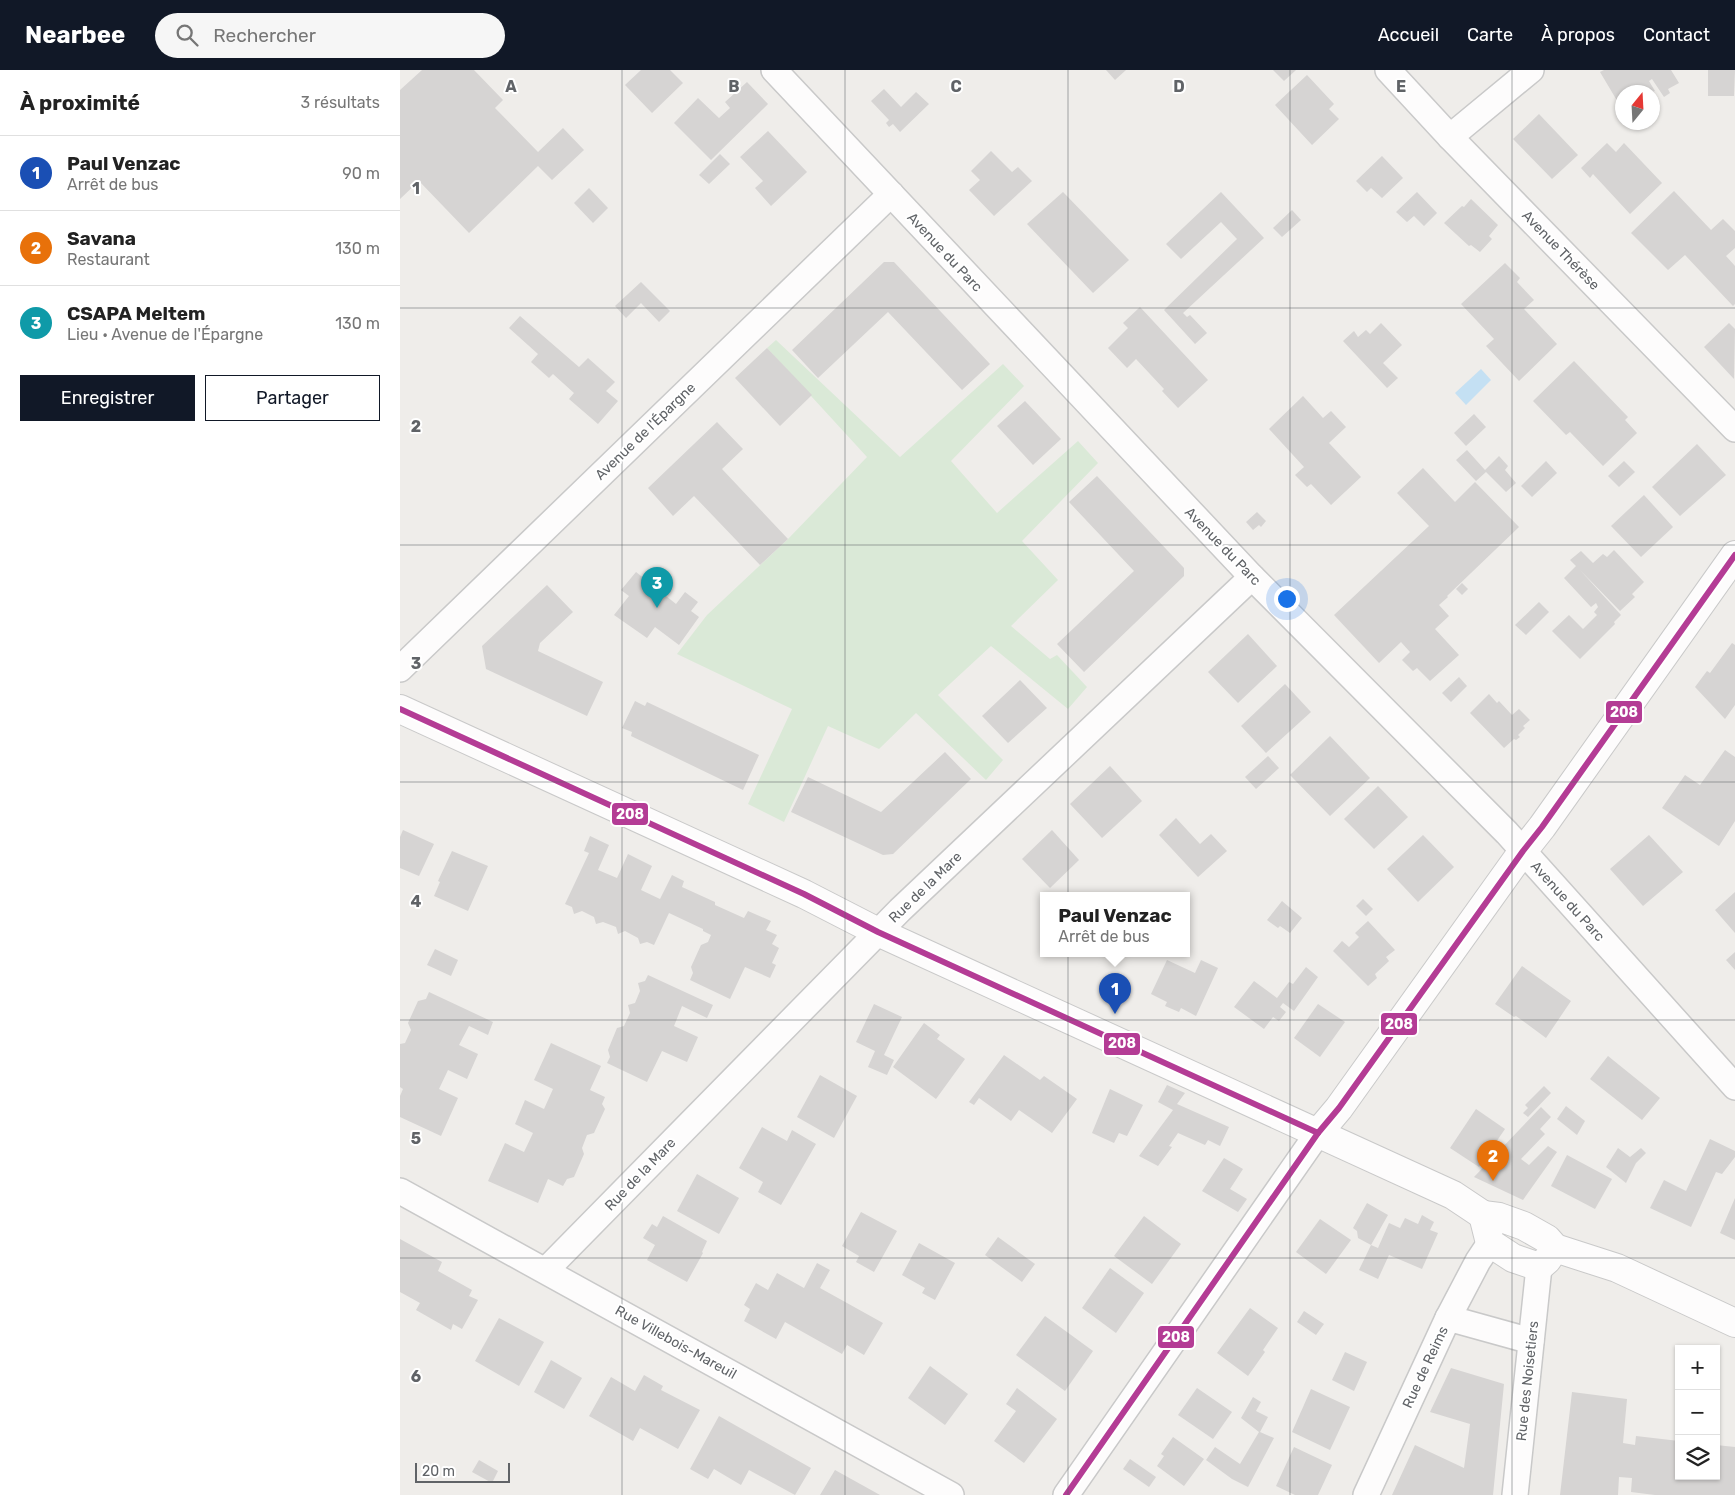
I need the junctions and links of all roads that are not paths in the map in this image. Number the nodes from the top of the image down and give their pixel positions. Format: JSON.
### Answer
{"nodes":[{"id":1,"x":774,"y":70,"type":"edge"},
{"id":2,"x":1388,"y":70,"type":"edge"},
{"id":3,"x":1531,"y":70,"type":"edge"},
{"id":4,"x":1450,"y":137,"type":"junction"},
{"id":5,"x":891,"y":194,"type":"junction"},
{"id":6,"x":1735,"y":429,"type":"edge"},
{"id":7,"x":1735,"y":555,"type":"edge"},
{"id":8,"x":1252,"y":577,"type":"junction"},
{"id":9,"x":400,"y":669,"type":"edge"},
{"id":10,"x":400,"y":709,"type":"edge"},
{"id":11,"x":1523,"y":851,"type":"junction"},
{"id":12,"x":878,"y":932,"type":"junction"},
{"id":13,"x":1735,"y":1087,"type":"edge"},
{"id":14,"x":1318,"y":1133,"type":"junction"},
{"id":15,"x":400,"y":1191,"type":"edge"},
{"id":16,"x":1482,"y":1215,"type":"junction"},
{"id":17,"x":1490,"y":1243,"type":"junction"},
{"id":18,"x":1547,"y":1257,"type":"junction"},
{"id":19,"x":546,"y":1270,"type":"junction"},
{"id":20,"x":1448,"y":1318,"type":"junction"},
{"id":21,"x":1735,"y":1323,"type":"edge"},
{"id":22,"x":1531,"y":1341,"type":"junction"},
{"id":23,"x":951,"y":1495,"type":"edge"},
{"id":24,"x":1066,"y":1495,"type":"edge"},
{"id":25,"x":1366,"y":1495,"type":"edge"},
{"id":26,"x":1515,"y":1495,"type":"edge"}],
"edges":[{"from":1,"to":5,"type":"street","name":"Avenue du Parc"},
{"from":2,"to":4,"type":"street","name":"Avenue Thérèse"},
{"from":3,"to":4,"type":"street"},
{"from":4,"to":6,"type":"street","name":"Avenue Thérèse"},
{"from":5,"to":8,"type":"street","name":"Avenue du Parc"},
{"from":5,"to":9,"type":"street","name":"Avenue de l'Épargne"},
{"from":7,"to":11,"type":"street"},
{"from":8,"to":11,"type":"street","name":"Avenue du Parc"},
{"from":8,"to":12,"type":"street","name":"Rue de la Mare"},
{"from":10,"to":12,"type":"street"},
{"from":11,"to":13,"type":"street","name":"Avenue du Parc"},
{"from":11,"to":14,"type":"street"},
{"from":12,"to":14,"type":"street"},
{"from":12,"to":19,"type":"street","name":"Rue de la Mare"},
{"from":14,"to":16,"type":"street"},
{"from":14,"to":24,"type":"street"},
{"from":15,"to":19,"type":"street","name":"Rue Villebois-Mareuil"},
{"from":16,"to":17,"type":"street"},
{"from":16,"to":18,"type":"street"},
{"from":17,"to":18,"type":"street"},
{"from":17,"to":20,"type":"street","name":"Rue de Reims"},
{"from":18,"to":21,"type":"street"},
{"from":18,"to":22,"type":"street","name":"Rue des Noisetiers"},
{"from":19,"to":23,"type":"street","name":"Rue Villebois-Mareuil"},
{"from":20,"to":22,"type":"street"},
{"from":20,"to":25,"type":"street","name":"Rue de Reims"},
{"from":22,"to":26,"type":"street","name":"Rue des Noisetiers"}]}
